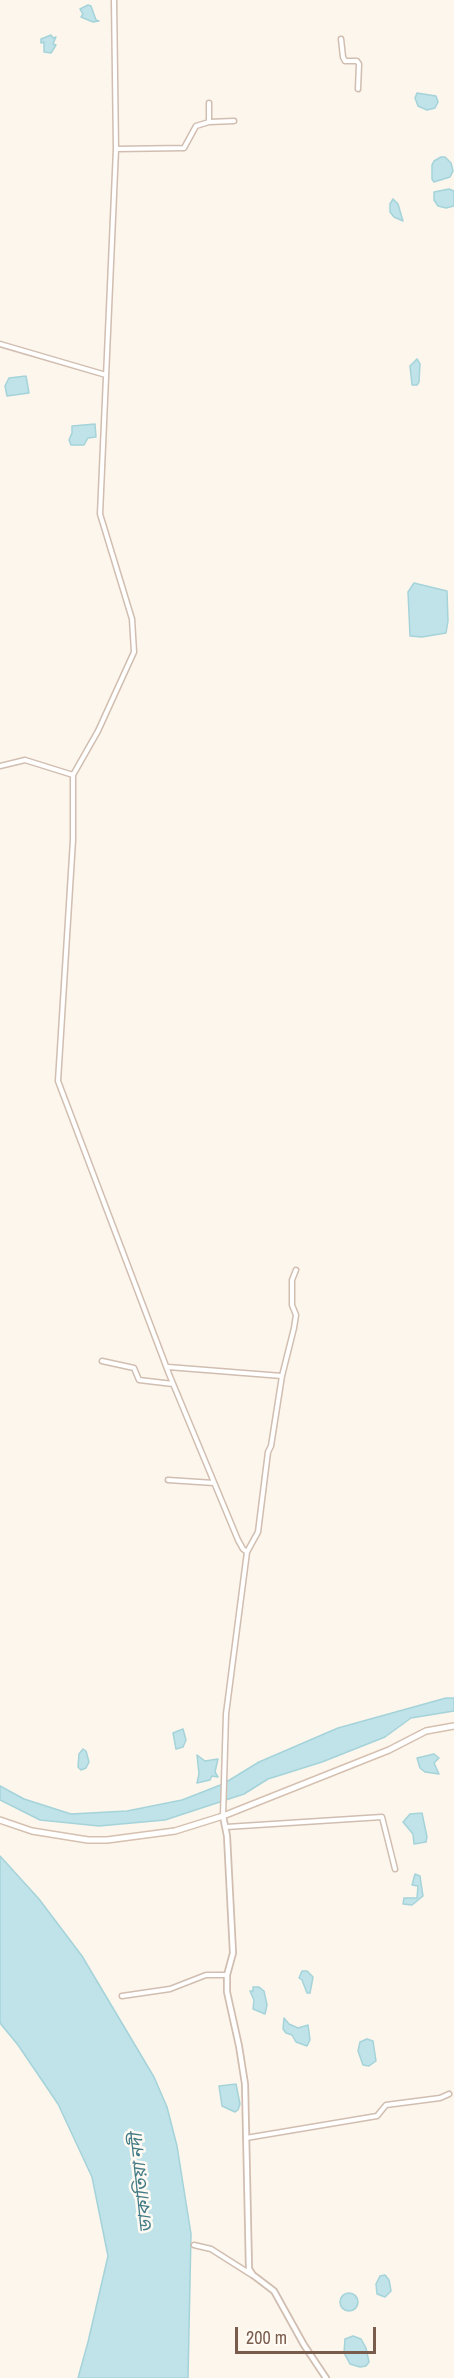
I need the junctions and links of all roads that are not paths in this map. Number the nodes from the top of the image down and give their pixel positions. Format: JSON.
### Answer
{"nodes":[{"id":1,"x":114,"y":0,"type":"edge"},
{"id":2,"x":341,"y":39,"type":"dead end"},
{"id":3,"x":358,"y":89,"type":"dead end"},
{"id":4,"x":209,"y":103,"type":"dead end"},
{"id":5,"x":234,"y":121,"type":"dead end"},
{"id":6,"x":209,"y":122,"type":"junction"},
{"id":7,"x":116,"y":149,"type":"junction"},
{"id":8,"x":0,"y":344,"type":"edge"},
{"id":9,"x":106,"y":375,"type":"junction"},
{"id":10,"x":0,"y":766,"type":"edge"},
{"id":11,"x":73,"y":775,"type":"junction"},
{"id":12,"x":296,"y":1270,"type":"dead end"},
{"id":13,"x":102,"y":1361,"type":"dead end"},
{"id":14,"x":168,"y":1367,"type":"junction"},
{"id":15,"x":282,"y":1376,"type":"junction"},
{"id":16,"x":173,"y":1384,"type":"junction"},
{"id":17,"x":168,"y":1480,"type":"dead end"},
{"id":18,"x":214,"y":1483,"type":"junction"},
{"id":19,"x":247,"y":1552,"type":"junction"},
{"id":20,"x":454,"y":1726,"type":"edge"},
{"id":21,"x":223,"y":1816,"type":"junction"},
{"id":22,"x":0,"y":1820,"type":"edge"},
{"id":23,"x":226,"y":1827,"type":"junction"},
{"id":24,"x":395,"y":1869,"type":"dead end"},
{"id":25,"x":227,"y":1975,"type":"junction"},
{"id":26,"x":122,"y":1996,"type":"dead end"},
{"id":27,"x":449,"y":2094,"type":"dead end"},
{"id":28,"x":245,"y":2139,"type":"junction"},
{"id":29,"x":194,"y":2245,"type":"dead end"},
{"id":30,"x":253,"y":2276,"type":"junction"},
{"id":31,"x":326,"y":2378,"type":"edge"}],
"edges":[{"from":1,"to":7,"type":"street"},
{"from":2,"to":3,"type":"street"},
{"from":4,"to":6,"type":"street"},
{"from":5,"to":6,"type":"street"},
{"from":6,"to":7,"type":"street"},
{"from":7,"to":9,"type":"street"},
{"from":8,"to":9,"type":"street"},
{"from":9,"to":11,"type":"street"},
{"from":10,"to":11,"type":"street"},
{"from":11,"to":14,"type":"street"},
{"from":12,"to":15,"type":"street"},
{"from":13,"to":16,"type":"street"},
{"from":14,"to":15,"type":"street"},
{"from":14,"to":16,"type":"street"},
{"from":15,"to":19,"type":"street"},
{"from":16,"to":18,"type":"street"},
{"from":17,"to":18,"type":"street"},
{"from":18,"to":19,"type":"street"},
{"from":19,"to":21,"type":"street"},
{"from":20,"to":21,"type":"main road"},
{"from":21,"to":22,"type":"main road"},
{"from":21,"to":23,"type":"street"},
{"from":23,"to":24,"type":"street"},
{"from":23,"to":25,"type":"street"},
{"from":25,"to":26,"type":"street"},
{"from":25,"to":28,"type":"street"},
{"from":27,"to":28,"type":"street"},
{"from":28,"to":30,"type":"street"},
{"from":29,"to":30,"type":"street"},
{"from":30,"to":31,"type":"street"}]}
